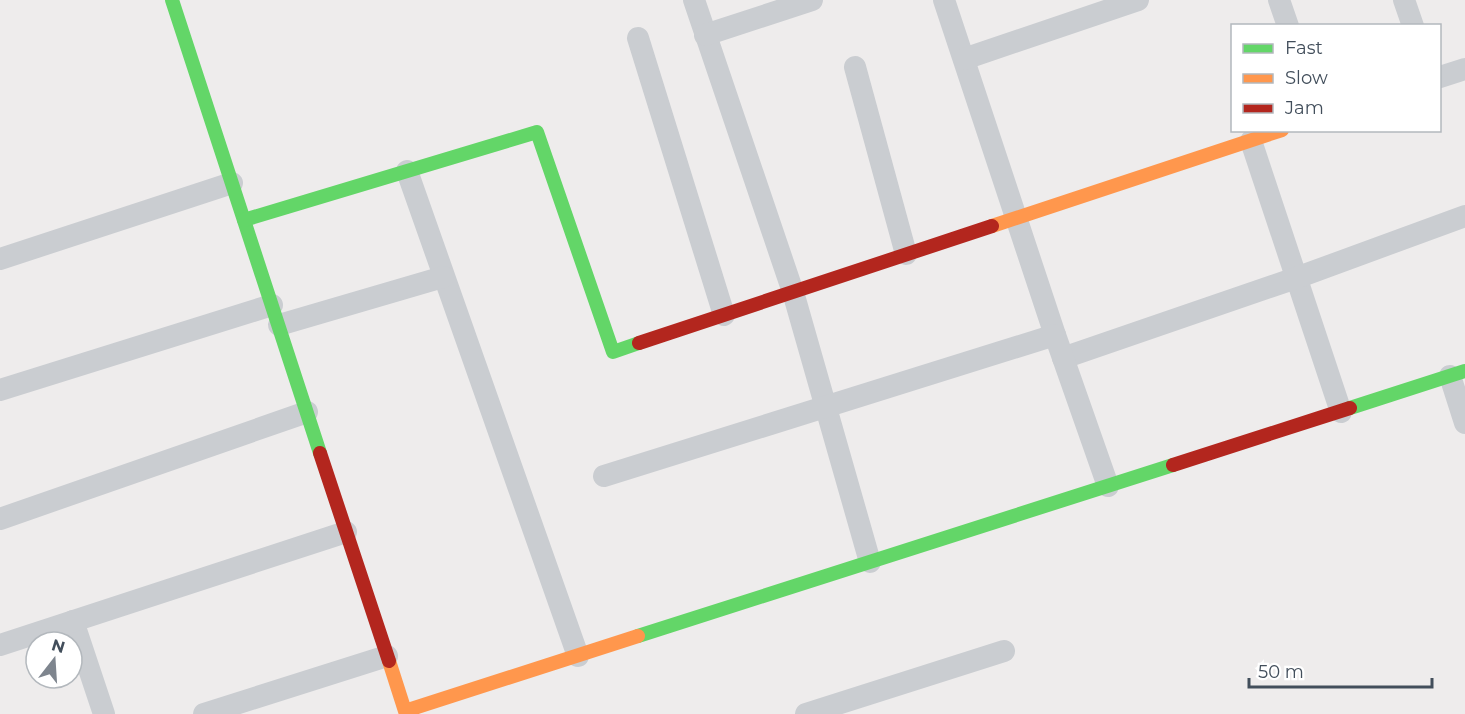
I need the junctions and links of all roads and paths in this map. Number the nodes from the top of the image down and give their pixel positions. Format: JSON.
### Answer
{"nodes":[{"id":1,"x":694,"y":0,"type":"edge"},
{"id":2,"x":812,"y":0,"type":"edge"},
{"id":3,"x":944,"y":0,"type":"edge"},
{"id":4,"x":1138,"y":0,"type":"edge"},
{"id":5,"x":1279,"y":0,"type":"edge"},
{"id":6,"x":1404,"y":0,"type":"edge"},
{"id":7,"x":176,"y":1,"type":"edge"},
{"id":8,"x":1287,"y":24,"type":"edge"},
{"id":9,"x":1412,"y":24,"type":"edge"},
{"id":10,"x":705,"y":35,"type":"junction"},
{"id":11,"x":638,"y":38,"type":"dead end"},
{"id":12,"x":964,"y":59,"type":"junction"},
{"id":13,"x":855,"y":67,"type":"dead end"},
{"id":14,"x":1465,"y":69,"type":"edge"},
{"id":15,"x":1441,"y":77,"type":"edge"},
{"id":16,"x":1276,"y":132,"type":"edge"},
{"id":17,"x":1251,"y":141,"type":"junction"},
{"id":18,"x":407,"y":171,"type":"junction"},
{"id":19,"x":232,"y":183,"type":"junction"},
{"id":20,"x":1465,"y":216,"type":"edge"},
{"id":21,"x":1015,"y":218,"type":"junction"},
{"id":22,"x":244,"y":220,"type":"junction"},
{"id":23,"x":906,"y":254,"type":"junction"},
{"id":24,"x":0,"y":259,"type":"edge"},
{"id":25,"x":443,"y":277,"type":"junction"},
{"id":26,"x":1296,"y":278,"type":"junction"},
{"id":27,"x":793,"y":292,"type":"junction"},
{"id":28,"x":275,"y":315,"type":"junction"},
{"id":29,"x":724,"y":315,"type":"junction"},
{"id":30,"x":1055,"y":335,"type":"junction"},
{"id":31,"x":1063,"y":358,"type":"junction"},
{"id":32,"x":1458,"y":374,"type":"edge"},
{"id":33,"x":0,"y":390,"type":"edge"},
{"id":34,"x":827,"y":406,"type":"junction"},
{"id":35,"x":307,"y":412,"type":"junction"},
{"id":36,"x":1341,"y":412,"type":"junction"},
{"id":37,"x":1465,"y":423,"type":"edge"},
{"id":38,"x":604,"y":476,"type":"dead end"},
{"id":39,"x":1108,"y":486,"type":"junction"},
{"id":40,"x":0,"y":519,"type":"edge"},
{"id":41,"x":346,"y":532,"type":"junction"},
{"id":42,"x":870,"y":562,"type":"junction"},
{"id":43,"x":73,"y":621,"type":"junction"},
{"id":44,"x":0,"y":645,"type":"edge"},
{"id":45,"x":1004,"y":651,"type":"dead end"},
{"id":46,"x":387,"y":656,"type":"junction"},
{"id":47,"x":578,"y":656,"type":"junction"},
{"id":48,"x":405,"y":713,"type":"edge"},
{"id":49,"x":104,"y":714,"type":"edge"},
{"id":50,"x":204,"y":714,"type":"edge"},
{"id":51,"x":806,"y":714,"type":"edge"}],
"edges":[{"from":1,"to":10,"type":"street"},
{"from":2,"to":10,"type":"street"},
{"from":3,"to":12,"type":"street"},
{"from":4,"to":12,"type":"street"},
{"from":5,"to":8,"type":"street"},
{"from":6,"to":9,"type":"street"},
{"from":7,"to":19,"type":"street"},
{"from":10,"to":27,"type":"street"},
{"from":11,"to":29,"type":"street"},
{"from":12,"to":21,"type":"street"},
{"from":13,"to":23,"type":"street"},
{"from":14,"to":15,"type":"street"},
{"from":16,"to":17,"type":"street"},
{"from":17,"to":21,"type":"street"},
{"from":17,"to":26,"type":"street"},
{"from":18,"to":22,"type":"street"},
{"from":18,"to":25,"type":"street"},
{"from":18,"to":29,"type":"street"},
{"from":19,"to":22,"type":"street"},
{"from":19,"to":24,"type":"street"},
{"from":20,"to":26,"type":"street"},
{"from":21,"to":23,"type":"street"},
{"from":21,"to":30,"type":"street"},
{"from":22,"to":28,"type":"street"},
{"from":23,"to":27,"type":"street"},
{"from":25,"to":28,"type":"street"},
{"from":25,"to":47,"type":"street"},
{"from":26,"to":31,"type":"street"},
{"from":26,"to":36,"type":"street"},
{"from":27,"to":29,"type":"street"},
{"from":27,"to":34,"type":"street"},
{"from":28,"to":33,"type":"street"},
{"from":28,"to":35,"type":"street"},
{"from":30,"to":31,"type":"street"},
{"from":30,"to":34,"type":"street"},
{"from":31,"to":39,"type":"street"},
{"from":32,"to":36,"type":"street"},
{"from":32,"to":37,"type":"street"},
{"from":34,"to":38,"type":"street"},
{"from":34,"to":42,"type":"street"},
{"from":35,"to":40,"type":"street"},
{"from":35,"to":41,"type":"street"},
{"from":36,"to":39,"type":"street"},
{"from":39,"to":42,"type":"street"},
{"from":41,"to":43,"type":"street"},
{"from":41,"to":46,"type":"street"},
{"from":42,"to":47,"type":"street"},
{"from":43,"to":44,"type":"street"},
{"from":43,"to":49,"type":"street"},
{"from":45,"to":51,"type":"street"},
{"from":46,"to":48,"type":"street"},
{"from":46,"to":50,"type":"street"},
{"from":47,"to":48,"type":"street"}]}
